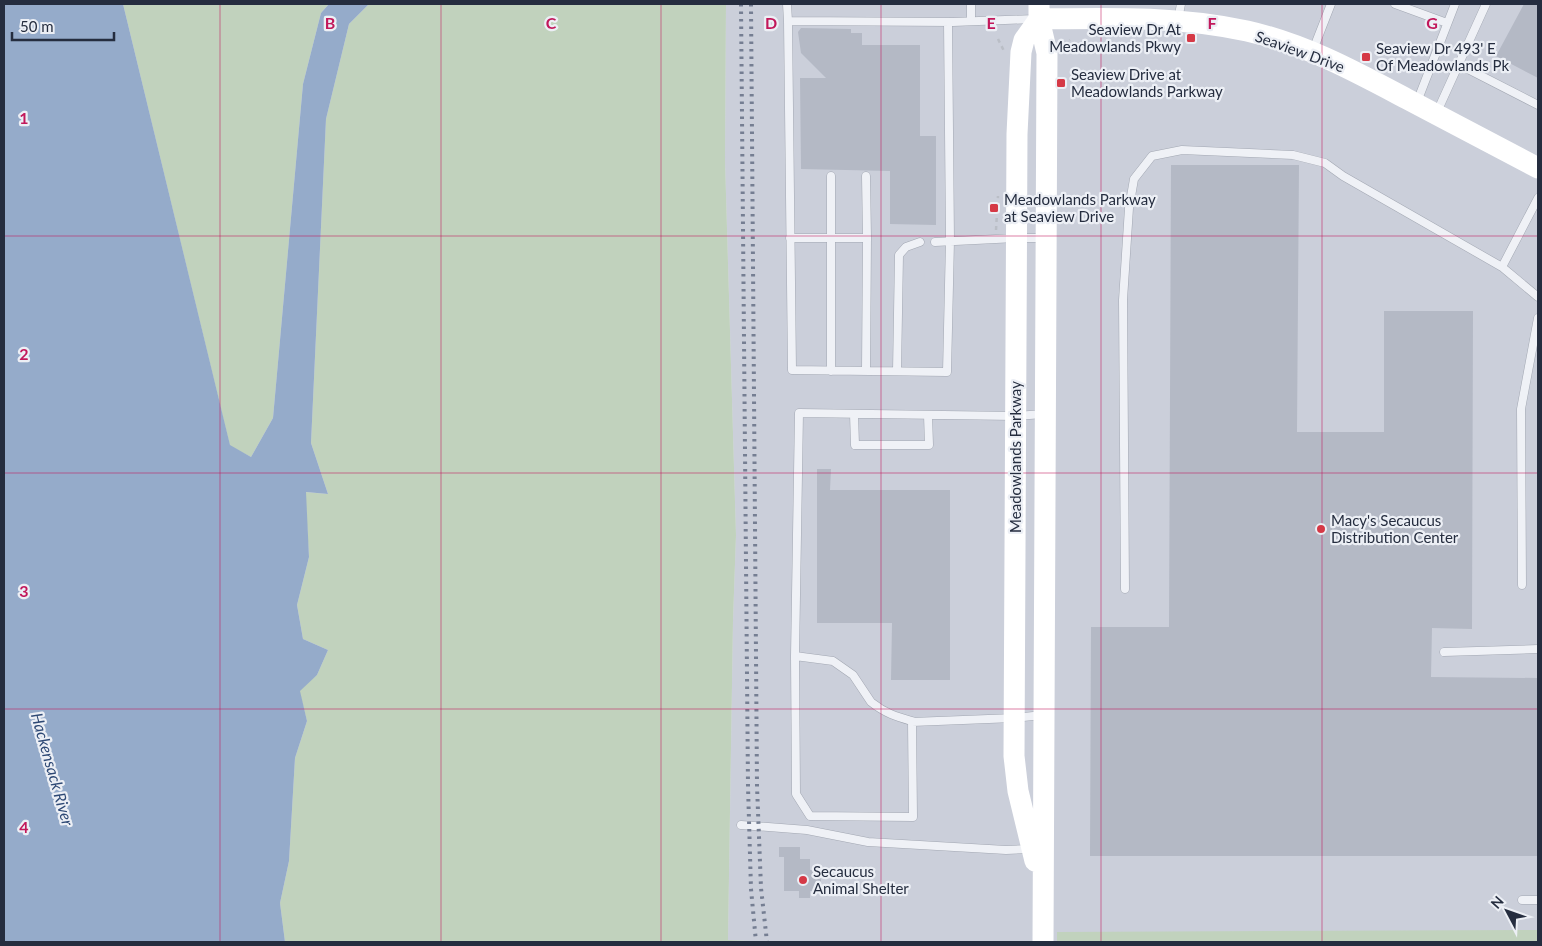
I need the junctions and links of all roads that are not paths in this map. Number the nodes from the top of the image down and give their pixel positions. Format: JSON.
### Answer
{"nodes":[{"id":1,"x":787,"y":4,"type":"edge"},
{"id":2,"x":971,"y":4,"type":"edge"},
{"id":3,"x":1331,"y":4,"type":"edge"},
{"id":4,"x":1395,"y":4,"type":"edge"},
{"id":5,"x":1454,"y":4,"type":"edge"},
{"id":6,"x":1486,"y":4,"type":"edge"},
{"id":7,"x":1039,"y":11,"type":"edge"},
{"id":8,"x":1180,"y":12,"type":"edge"},
{"id":9,"x":788,"y":21,"type":"junction"},
{"id":10,"x":971,"y":21,"type":"junction"},
{"id":11,"x":948,"y":22,"type":"junction"},
{"id":12,"x":1447,"y":24,"type":"junction"},
{"id":13,"x":1312,"y":52,"type":"junction"},
{"id":14,"x":1458,"y":64,"type":"junction"},
{"id":15,"x":1417,"y":104,"type":"junction"},
{"id":16,"x":1538,"y":105,"type":"edge"},
{"id":17,"x":1436,"y":114,"type":"junction"},
{"id":18,"x":1538,"y":168,"type":"edge"},
{"id":19,"x":830,"y":176,"type":"dead end"},
{"id":20,"x":866,"y":176,"type":"dead end"},
{"id":21,"x":1538,"y":198,"type":"edge"},
{"id":22,"x":790,"y":238,"type":"junction"},
{"id":23,"x":867,"y":238,"type":"junction"},
{"id":24,"x":1016,"y":238,"type":"junction"},
{"id":25,"x":1045,"y":238,"type":"junction"},
{"id":26,"x":830,"y":239,"type":"junction"},
{"id":27,"x":950,"y":241,"type":"junction"},
{"id":28,"x":920,"y":242,"type":"dead end"},
{"id":29,"x":935,"y":242,"type":"dead end"},
{"id":30,"x":1502,"y":266,"type":"junction"},
{"id":31,"x":1538,"y":297,"type":"edge"},
{"id":32,"x":1538,"y":318,"type":"edge"},
{"id":33,"x":831,"y":371,"type":"junction"},
{"id":34,"x":866,"y":371,"type":"junction"},
{"id":35,"x":897,"y":371,"type":"junction"},
{"id":36,"x":854,"y":414,"type":"junction"},
{"id":37,"x":1045,"y":414,"type":"junction"},
{"id":38,"x":928,"y":415,"type":"junction"},
{"id":39,"x":1015,"y":416,"type":"junction"},
{"id":40,"x":1522,"y":585,"type":"dead end"},
{"id":41,"x":1125,"y":589,"type":"dead end"},
{"id":42,"x":1538,"y":649,"type":"edge"},
{"id":43,"x":1444,"y":652,"type":"dead end"},
{"id":44,"x":795,"y":656,"type":"junction"},
{"id":45,"x":1043,"y":715,"type":"junction"},
{"id":46,"x":1014,"y":718,"type":"junction"},
{"id":47,"x":915,"y":722,"type":"junction"},
{"id":48,"x":741,"y":825,"type":"dead end"},
{"id":49,"x":1032,"y":849,"type":"junction"},
{"id":50,"x":1043,"y":898,"type":"junction"},
{"id":51,"x":1522,"y":900,"type":"dead end"},
{"id":52,"x":1538,"y":900,"type":"edge"},
{"id":53,"x":1043,"y":942,"type":"edge"}],
"edges":[{"from":1,"to":9,"type":"lane"},
{"from":2,"to":10,"type":"lane"},
{"from":3,"to":13,"type":"lane"},
{"from":4,"to":12,"type":"lane"},
{"from":5,"to":12,"type":"lane"},
{"from":6,"to":14,"type":"lane"},
{"from":7,"to":8,"type":"street","name":"Seaview Drive"},
{"from":7,"to":10,"type":"lane"},
{"from":7,"to":24,"type":"street","name":"Meadowlands Parkway"},
{"from":7,"to":25,"type":"street","name":"Meadowlands Parkway"},
{"from":8,"to":13,"type":"street","name":"Seaview Drive"},
{"from":9,"to":11,"type":"lane"},
{"from":9,"to":22,"type":"lane"},
{"from":10,"to":11,"type":"lane"},
{"from":11,"to":27,"type":"lane"},
{"from":12,"to":15,"type":"lane"},
{"from":13,"to":15,"type":"street","name":"Seaview Drive"},
{"from":14,"to":16,"type":"lane"},
{"from":14,"to":17,"type":"lane"},
{"from":15,"to":17,"type":"street","name":"Seaview Drive"},
{"from":17,"to":18,"type":"street","name":"Seaview Drive"},
{"from":19,"to":26,"type":"lane"},
{"from":20,"to":23,"type":"lane"},
{"from":21,"to":30,"type":"lane"},
{"from":22,"to":26,"type":"lane"},
{"from":22,"to":33,"type":"lane"},
{"from":23,"to":26,"type":"lane"},
{"from":23,"to":34,"type":"lane"},
{"from":24,"to":25,"type":"lane"},
{"from":24,"to":27,"type":"lane"},
{"from":24,"to":39,"type":"street","name":"Meadowlands Parkway"},
{"from":25,"to":37,"type":"street","name":"Meadowlands Parkway"},
{"from":26,"to":33,"type":"lane"},
{"from":27,"to":29,"type":"lane"},
{"from":27,"to":35,"type":"lane"},
{"from":28,"to":35,"type":"lane"},
{"from":30,"to":31,"type":"lane"},
{"from":30,"to":41,"type":"lane"},
{"from":32,"to":40,"type":"lane"},
{"from":33,"to":34,"type":"lane"},
{"from":34,"to":35,"type":"lane"},
{"from":36,"to":38,"type":"lane"},
{"from":36,"to":38,"type":"lane"},
{"from":36,"to":44,"type":"lane"},
{"from":37,"to":39,"type":"lane"},
{"from":37,"to":45,"type":"street","name":"Meadowlands Parkway"},
{"from":38,"to":39,"type":"lane"},
{"from":39,"to":46,"type":"street","name":"Meadowlands Parkway"},
{"from":42,"to":43,"type":"lane"},
{"from":44,"to":47,"type":"lane"},
{"from":44,"to":47,"type":"lane"},
{"from":45,"to":46,"type":"lane"},
{"from":45,"to":50,"type":"street","name":"Meadowlands Parkway"},
{"from":46,"to":47,"type":"lane"},
{"from":46,"to":49,"type":"street","name":"Meadowlands Parkway"},
{"from":48,"to":49,"type":"lane"},
{"from":49,"to":50,"type":"street","name":"Meadowlands Parkway"},
{"from":50,"to":53,"type":"street","name":"Meadowlands Parkway"},
{"from":51,"to":52,"type":"lane"}]}
